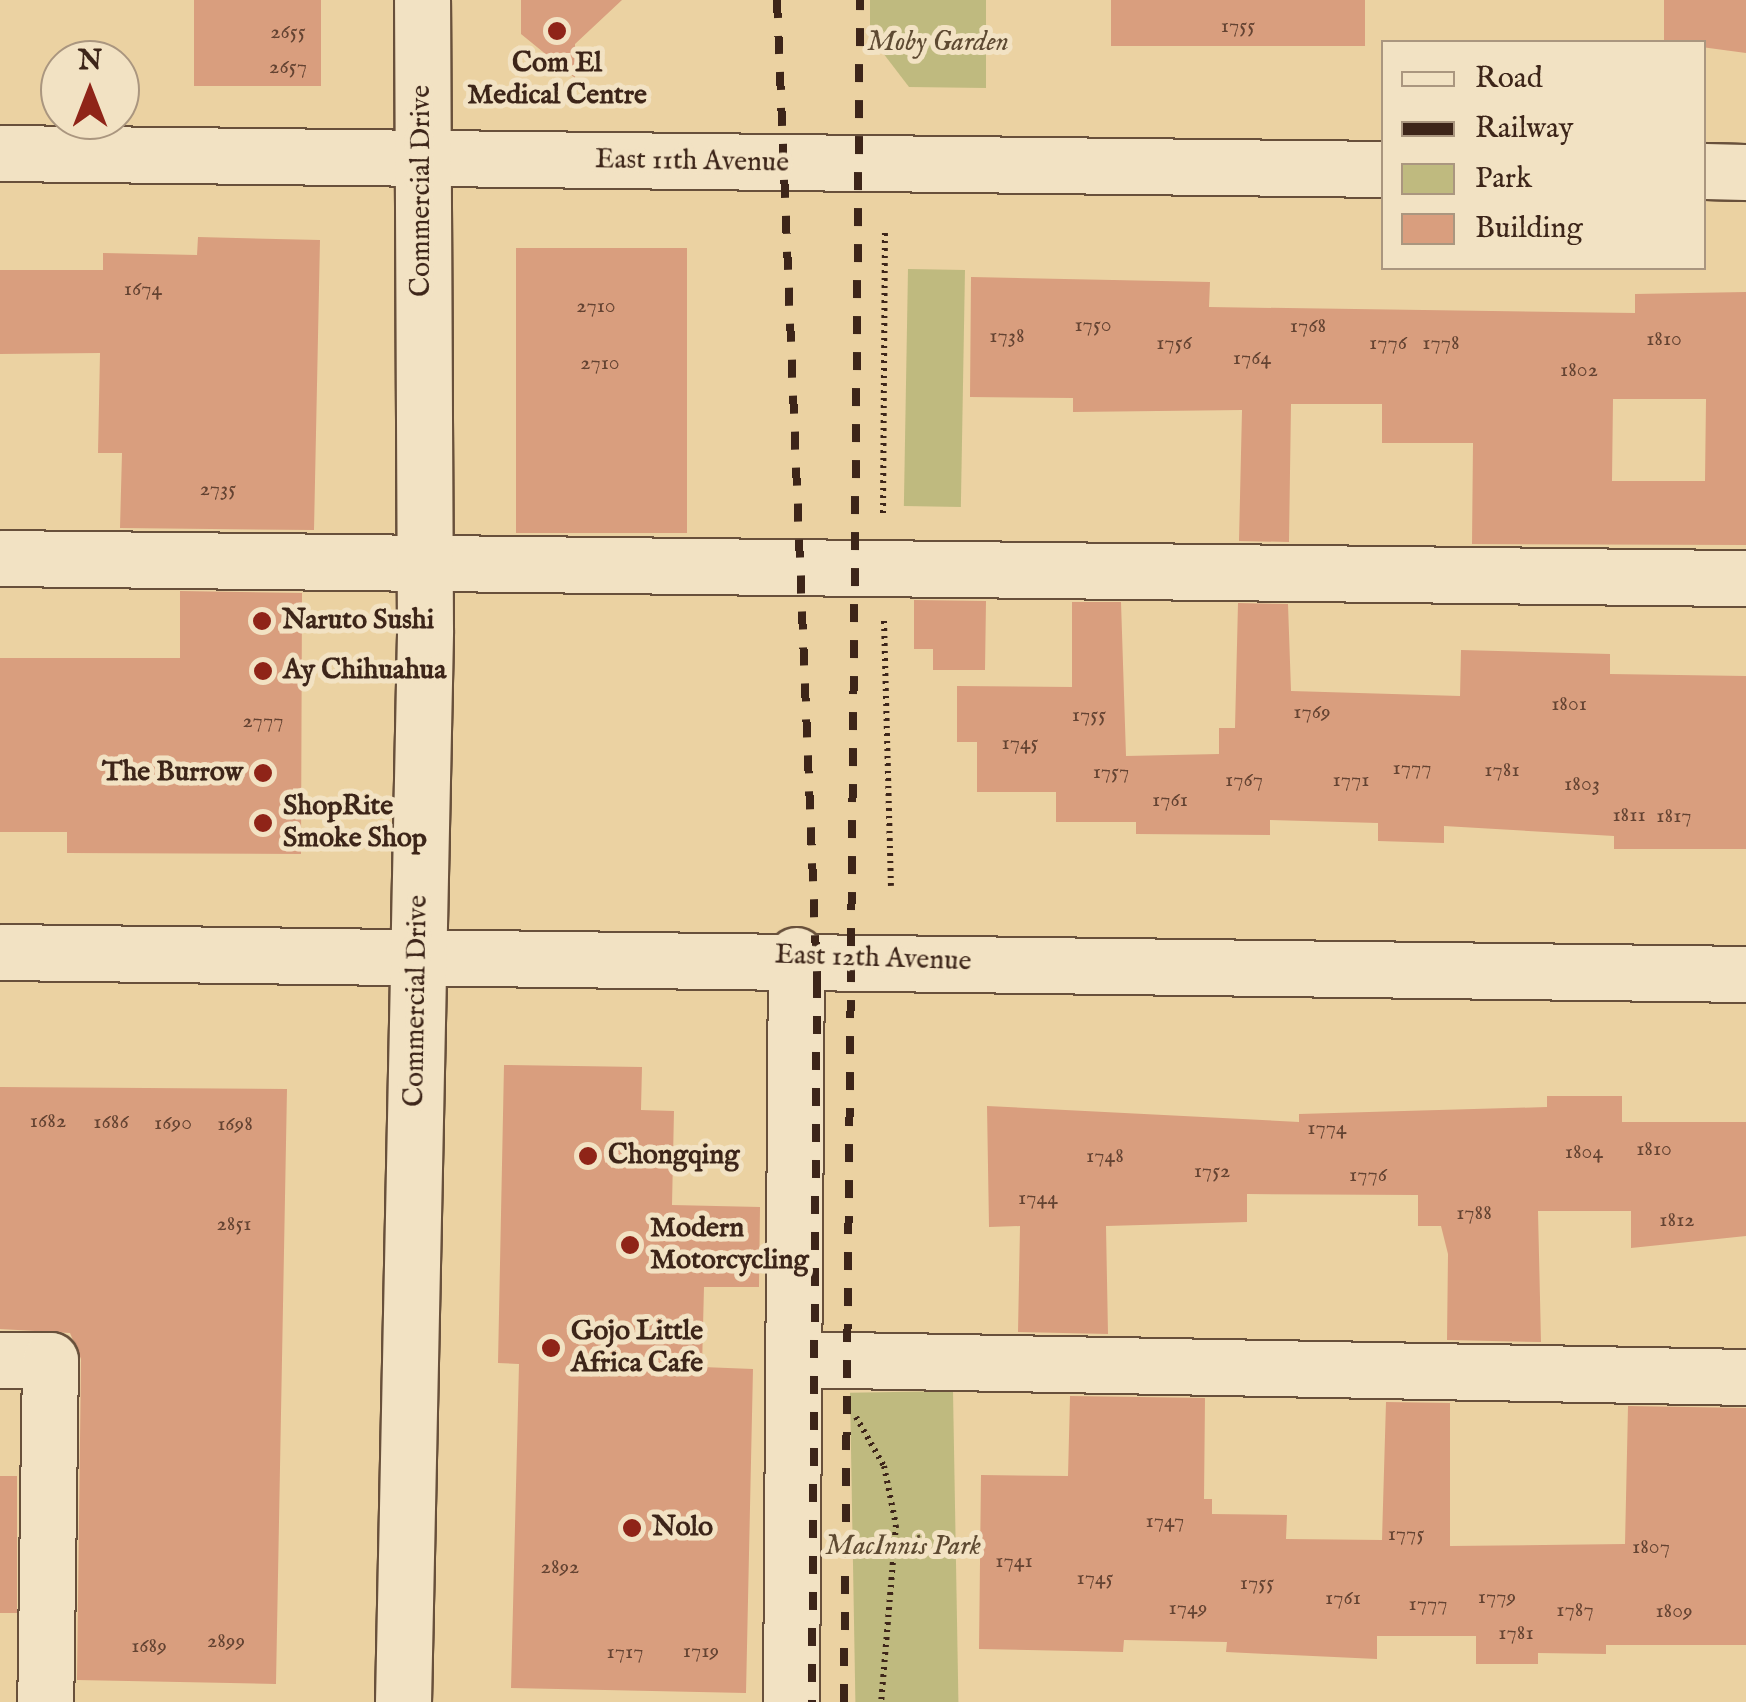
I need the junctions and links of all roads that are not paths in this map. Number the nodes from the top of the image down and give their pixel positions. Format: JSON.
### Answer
{"nodes":[{"id":1,"x":422,"y":0,"type":"edge"},
{"id":2,"x":0,"y":152,"type":"edge"},
{"id":3,"x":421,"y":158,"type":"junction"},
{"id":4,"x":1381,"y":169,"type":"edge"},
{"id":5,"x":1706,"y":172,"type":"edge"},
{"id":6,"x":1746,"y":172,"type":"edge"},
{"id":7,"x":0,"y":558,"type":"edge"},
{"id":8,"x":425,"y":564,"type":"junction"},
{"id":9,"x":1746,"y":578,"type":"edge"},
{"id":10,"x":0,"y":952,"type":"edge"},
{"id":11,"x":417,"y":956,"type":"junction"},
{"id":12,"x":796,"y":956,"type":"junction"},
{"id":13,"x":1746,"y":974,"type":"edge"},
{"id":14,"x":0,"y":1360,"type":"edge"},
{"id":15,"x":803,"y":1360,"type":"junction"},
{"id":16,"x":1746,"y":1377,"type":"edge"},
{"id":17,"x":45,"y":1702,"type":"edge"},
{"id":18,"x":403,"y":1702,"type":"edge"},
{"id":19,"x":792,"y":1702,"type":"edge"}],
"edges":[{"from":1,"to":3,"type":"street","name":"Commercial Drive"},
{"from":2,"to":3,"type":"street","name":"East 11th Avenue"},
{"from":3,"to":4,"type":"street","name":"East 11th Avenue"},
{"from":3,"to":8,"type":"street","name":"Commercial Drive"},
{"from":5,"to":6,"type":"street"},
{"from":7,"to":8,"type":"street"},
{"from":8,"to":9,"type":"street"},
{"from":8,"to":11,"type":"street","name":"Commercial Drive"},
{"from":10,"to":11,"type":"street","name":"East 12th Avenue"},
{"from":11,"to":12,"type":"street","name":"East 12th Avenue"},
{"from":11,"to":18,"type":"street","name":"Commercial Drive"},
{"from":12,"to":13,"type":"street","name":"East 12th Avenue"},
{"from":12,"to":15,"type":"street"},
{"from":14,"to":17,"type":"street"},
{"from":15,"to":16,"type":"street"},
{"from":15,"to":19,"type":"street"}]}
